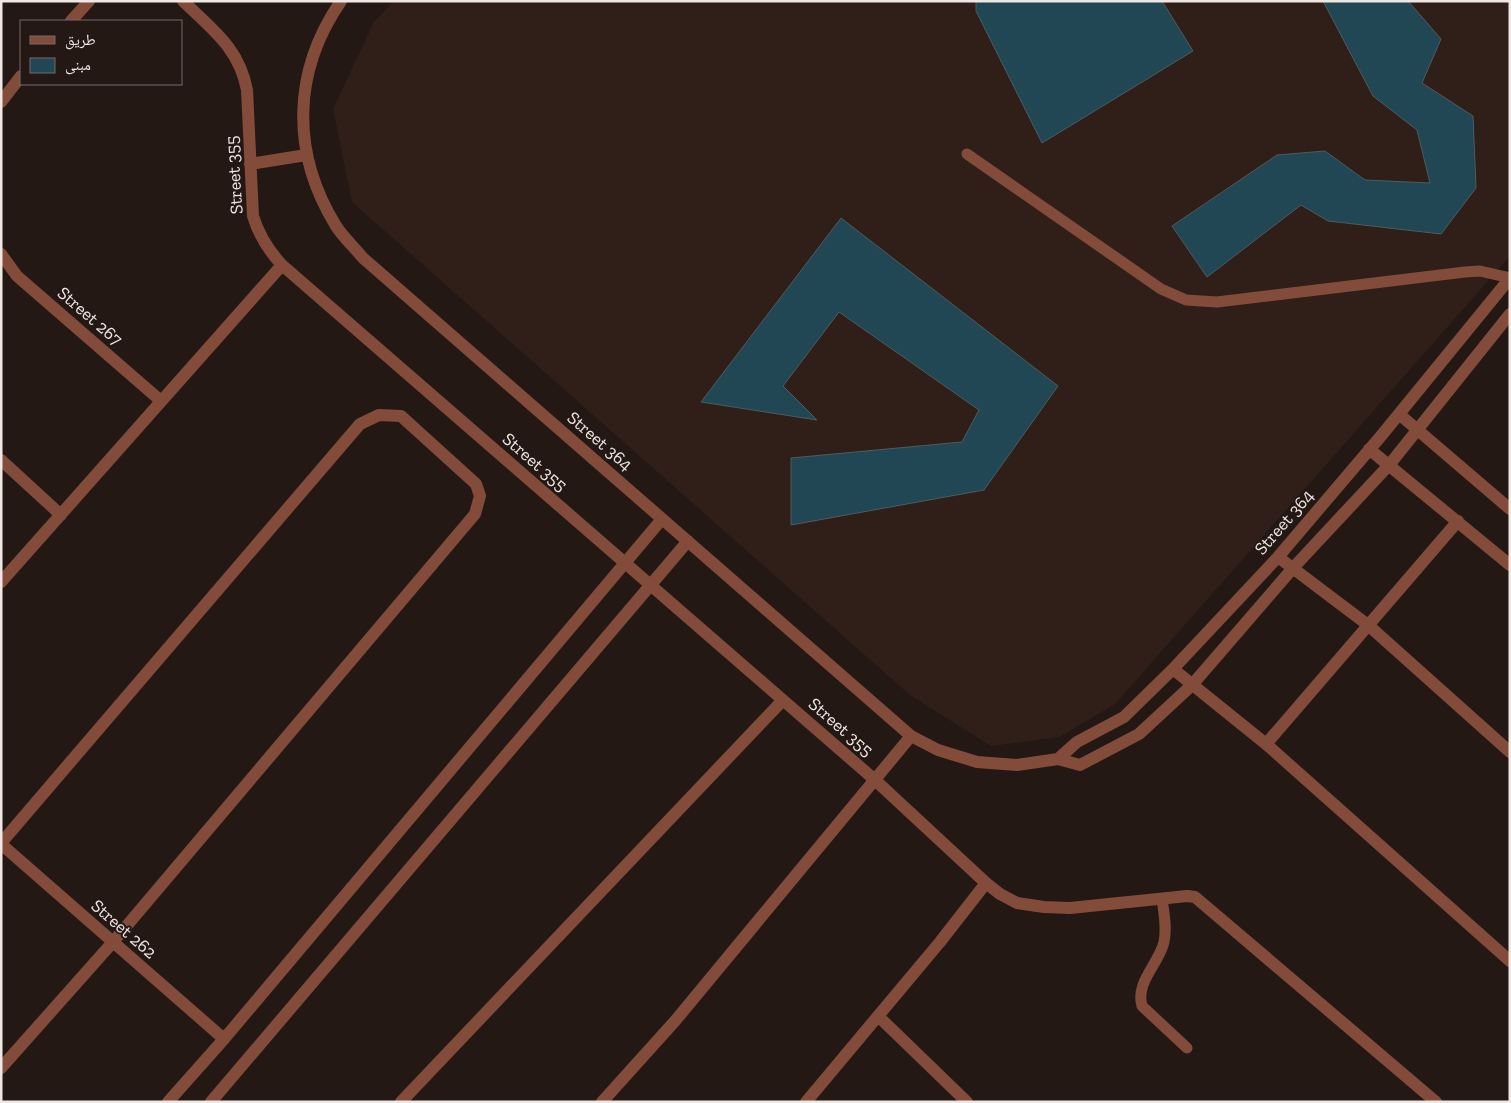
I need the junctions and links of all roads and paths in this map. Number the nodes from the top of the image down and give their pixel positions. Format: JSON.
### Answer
{"nodes":[{"id":1,"x":89,"y":1,"type":"edge"},
{"id":2,"x":183,"y":1,"type":"edge"},
{"id":3,"x":341,"y":1,"type":"edge"},
{"id":4,"x":72,"y":20,"type":"edge"},
{"id":5,"x":20,"y":77,"type":"edge"},
{"id":6,"x":1,"y":102,"type":"edge"},
{"id":7,"x":967,"y":154,"type":"dead end"},
{"id":8,"x":306,"y":155,"type":"junction"},
{"id":9,"x":250,"y":164,"type":"junction"},
{"id":10,"x":1,"y":254,"type":"edge"},
{"id":11,"x":282,"y":265,"type":"junction"},
{"id":12,"x":1510,"y":278,"type":"edge"},
{"id":13,"x":1510,"y":314,"type":"edge"},
{"id":14,"x":161,"y":401,"type":"junction"},
{"id":15,"x":1399,"y":414,"type":"junction"},
{"id":16,"x":1417,"y":428,"type":"junction"},
{"id":17,"x":1369,"y":449,"type":"junction"},
{"id":18,"x":1,"y":460,"type":"edge"},
{"id":19,"x":1390,"y":464,"type":"junction"},
{"id":20,"x":1510,"y":510,"type":"edge"},
{"id":21,"x":61,"y":515,"type":"junction"},
{"id":22,"x":662,"y":519,"type":"junction"},
{"id":23,"x":1458,"y":521,"type":"junction"},
{"id":24,"x":688,"y":541,"type":"junction"},
{"id":25,"x":1278,"y":556,"type":"junction"},
{"id":26,"x":625,"y":563,"type":"junction"},
{"id":27,"x":1510,"y":565,"type":"edge"},
{"id":28,"x":1293,"y":568,"type":"junction"},
{"id":29,"x":1,"y":582,"type":"edge"},
{"id":30,"x":651,"y":585,"type":"junction"},
{"id":31,"x":1368,"y":625,"type":"junction"},
{"id":32,"x":1173,"y":669,"type":"junction"},
{"id":33,"x":1192,"y":685,"type":"junction"},
{"id":34,"x":783,"y":700,"type":"junction"},
{"id":35,"x":910,"y":736,"type":"junction"},
{"id":36,"x":1266,"y":744,"type":"junction"},
{"id":37,"x":1510,"y":752,"type":"edge"},
{"id":38,"x":1058,"y":759,"type":"junction"},
{"id":39,"x":875,"y":780,"type":"junction"},
{"id":40,"x":1,"y":843,"type":"edge"},
{"id":41,"x":986,"y":883,"type":"junction"},
{"id":42,"x":1162,"y":899,"type":"junction"},
{"id":43,"x":113,"y":942,"type":"junction"},
{"id":44,"x":1510,"y":961,"type":"edge"},
{"id":45,"x":878,"y":1016,"type":"junction"},
{"id":46,"x":224,"y":1040,"type":"junction"},
{"id":47,"x":1187,"y":1048,"type":"dead end"},
{"id":48,"x":1,"y":1068,"type":"edge"},
{"id":49,"x":168,"y":1102,"type":"edge"},
{"id":50,"x":211,"y":1102,"type":"edge"},
{"id":51,"x":401,"y":1102,"type":"edge"},
{"id":52,"x":602,"y":1102,"type":"edge"},
{"id":53,"x":806,"y":1102,"type":"edge"},
{"id":54,"x":967,"y":1102,"type":"edge"},
{"id":55,"x":1436,"y":1102,"type":"edge"}],
"edges":[{"from":1,"to":4,"type":"street"},
{"from":2,"to":9,"type":"street","name":"Street 355"},
{"from":3,"to":8,"type":"street","name":"Street 364"},
{"from":5,"to":6,"type":"street"},
{"from":7,"to":12,"type":"lane"},
{"from":8,"to":9,"type":"street"},
{"from":8,"to":22,"type":"street","name":"Street 364"},
{"from":9,"to":11,"type":"street","name":"Street 355"},
{"from":10,"to":14,"type":"street","name":"Street 267"},
{"from":11,"to":14,"type":"street"},
{"from":11,"to":26,"type":"street","name":"Street 355"},
{"from":12,"to":15,"type":"street","name":"Street 364"},
{"from":13,"to":16,"type":"street","name":"Street 364"},
{"from":14,"to":21,"type":"street"},
{"from":15,"to":16,"type":"street"},
{"from":15,"to":17,"type":"street","name":"Street 364"},
{"from":16,"to":19,"type":"street","name":"Street 364"},
{"from":16,"to":20,"type":"street"},
{"from":17,"to":19,"type":"street"},
{"from":17,"to":25,"type":"street","name":"Street 364"},
{"from":18,"to":21,"type":"street"},
{"from":19,"to":23,"type":"street"},
{"from":19,"to":28,"type":"street","name":"Street 364"},
{"from":21,"to":29,"type":"street"},
{"from":22,"to":24,"type":"street","name":"Street 364"},
{"from":22,"to":26,"type":"street"},
{"from":23,"to":27,"type":"street"},
{"from":23,"to":31,"type":"street"},
{"from":24,"to":30,"type":"street"},
{"from":24,"to":35,"type":"street","name":"Street 364"},
{"from":25,"to":28,"type":"street"},
{"from":25,"to":32,"type":"street","name":"Street 364"},
{"from":26,"to":30,"type":"street","name":"Street 355"},
{"from":26,"to":46,"type":"street"},
{"from":28,"to":31,"type":"street"},
{"from":28,"to":33,"type":"street","name":"Street 364"},
{"from":30,"to":34,"type":"street","name":"Street 355"},
{"from":30,"to":50,"type":"street"},
{"from":31,"to":36,"type":"street"},
{"from":31,"to":37,"type":"street"},
{"from":32,"to":33,"type":"street"},
{"from":32,"to":38,"type":"street","name":"Street 364"},
{"from":33,"to":36,"type":"street"},
{"from":33,"to":38,"type":"street","name":"Street 364"},
{"from":34,"to":39,"type":"street","name":"Street 355"},
{"from":34,"to":51,"type":"street"},
{"from":35,"to":38,"type":"street","name":"Street 364"},
{"from":35,"to":39,"type":"street"},
{"from":36,"to":44,"type":"street"},
{"from":39,"to":41,"type":"street","name":"Street 355"},
{"from":39,"to":52,"type":"street"},
{"from":40,"to":43,"type":"street","name":"Street 262"},
{"from":40,"to":43,"type":"street"},
{"from":41,"to":42,"type":"street","name":"Street 355"},
{"from":41,"to":45,"type":"street"},
{"from":42,"to":47,"type":"lane"},
{"from":42,"to":55,"type":"street","name":"Street 355"},
{"from":43,"to":46,"type":"street","name":"Street 262"},
{"from":43,"to":48,"type":"street"},
{"from":45,"to":53,"type":"street"},
{"from":45,"to":54,"type":"street"},
{"from":46,"to":49,"type":"street"}]}
